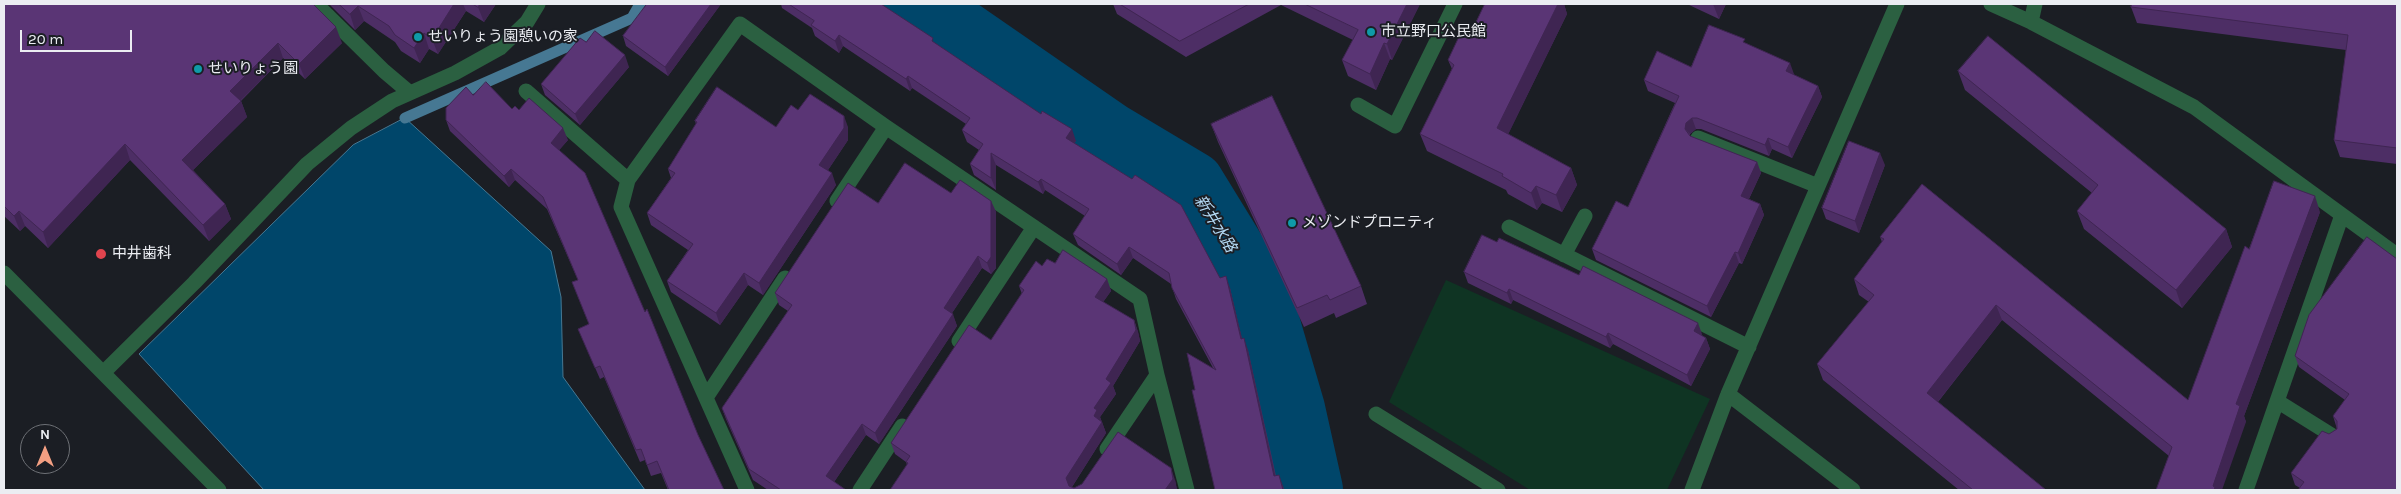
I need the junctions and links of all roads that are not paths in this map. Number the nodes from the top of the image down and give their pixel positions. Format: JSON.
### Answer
{"nodes":[{"id":1,"x":316,"y":4,"type":"edge"},
{"id":2,"x":538,"y":4,"type":"edge"},
{"id":3,"x":1455,"y":4,"type":"edge"},
{"id":4,"x":1897,"y":4,"type":"edge"},
{"id":5,"x":1991,"y":4,"type":"edge"},
{"id":6,"x":2035,"y":4,"type":"edge"},
{"id":7,"x":2031,"y":22,"type":"junction"},
{"id":8,"x":526,"y":91,"type":"dead end"},
{"id":9,"x":410,"y":93,"type":"junction"},
{"id":10,"x":1358,"y":105,"type":"dead end"},
{"id":11,"x":886,"y":127,"type":"junction"},
{"id":12,"x":1698,"y":138,"type":"edge"},
{"id":13,"x":628,"y":180,"type":"junction"},
{"id":14,"x":1818,"y":186,"type":"junction"},
{"id":15,"x":2342,"y":215,"type":"junction"},
{"id":16,"x":1585,"y":216,"type":"dead end"},
{"id":17,"x":826,"y":217,"type":"edge"},
{"id":18,"x":1034,"y":228,"type":"junction"},
{"id":19,"x":1510,"y":228,"type":"dead end"},
{"id":20,"x":1564,"y":255,"type":"junction"},
{"id":21,"x":2397,"y":255,"type":"edge"},
{"id":22,"x":794,"y":265,"type":"edge"},
{"id":23,"x":4,"y":273,"type":"edge"},
{"id":24,"x":1749,"y":347,"type":"junction"},
{"id":25,"x":952,"y":351,"type":"edge"},
{"id":26,"x":104,"y":372,"type":"junction"},
{"id":27,"x":1157,"y":376,"type":"junction"},
{"id":28,"x":1728,"y":394,"type":"junction"},
{"id":29,"x":707,"y":396,"type":"junction"},
{"id":30,"x":2277,"y":401,"type":"junction"},
{"id":31,"x":1376,"y":414,"type":"dead end"},
{"id":32,"x":909,"y":416,"type":"edge"},
{"id":33,"x":2333,"y":436,"type":"edge"},
{"id":34,"x":1101,"y":458,"type":"edge"},
{"id":35,"x":219,"y":490,"type":"edge"},
{"id":36,"x":747,"y":490,"type":"edge"},
{"id":37,"x":860,"y":490,"type":"edge"},
{"id":38,"x":1187,"y":490,"type":"edge"},
{"id":39,"x":1498,"y":490,"type":"edge"},
{"id":40,"x":1692,"y":490,"type":"edge"},
{"id":41,"x":1853,"y":490,"type":"edge"},
{"id":42,"x":2246,"y":490,"type":"edge"}],
"edges":[{"from":1,"to":9,"type":"street"},
{"from":2,"to":9,"type":"street"},
{"from":3,"to":10,"type":"street"},
{"from":4,"to":14,"type":"street"},
{"from":5,"to":7,"type":"street"},
{"from":6,"to":7,"type":"street"},
{"from":7,"to":15,"type":"street"},
{"from":8,"to":13,"type":"street"},
{"from":9,"to":26,"type":"street"},
{"from":11,"to":13,"type":"street"},
{"from":11,"to":17,"type":"street"},
{"from":11,"to":18,"type":"street"},
{"from":12,"to":14,"type":"street"},
{"from":13,"to":29,"type":"street"},
{"from":14,"to":24,"type":"street"},
{"from":15,"to":21,"type":"street"},
{"from":15,"to":30,"type":"street"},
{"from":16,"to":20,"type":"street"},
{"from":18,"to":25,"type":"street"},
{"from":18,"to":27,"type":"street"},
{"from":19,"to":20,"type":"street"},
{"from":20,"to":24,"type":"street"},
{"from":22,"to":29,"type":"street"},
{"from":23,"to":26,"type":"street"},
{"from":24,"to":28,"type":"street"},
{"from":26,"to":35,"type":"street"},
{"from":27,"to":34,"type":"street"},
{"from":27,"to":38,"type":"street"},
{"from":28,"to":40,"type":"street"},
{"from":28,"to":41,"type":"street"},
{"from":29,"to":36,"type":"street"},
{"from":30,"to":33,"type":"street"},
{"from":30,"to":42,"type":"street"},
{"from":31,"to":39,"type":"street"},
{"from":32,"to":37,"type":"street"}]}
